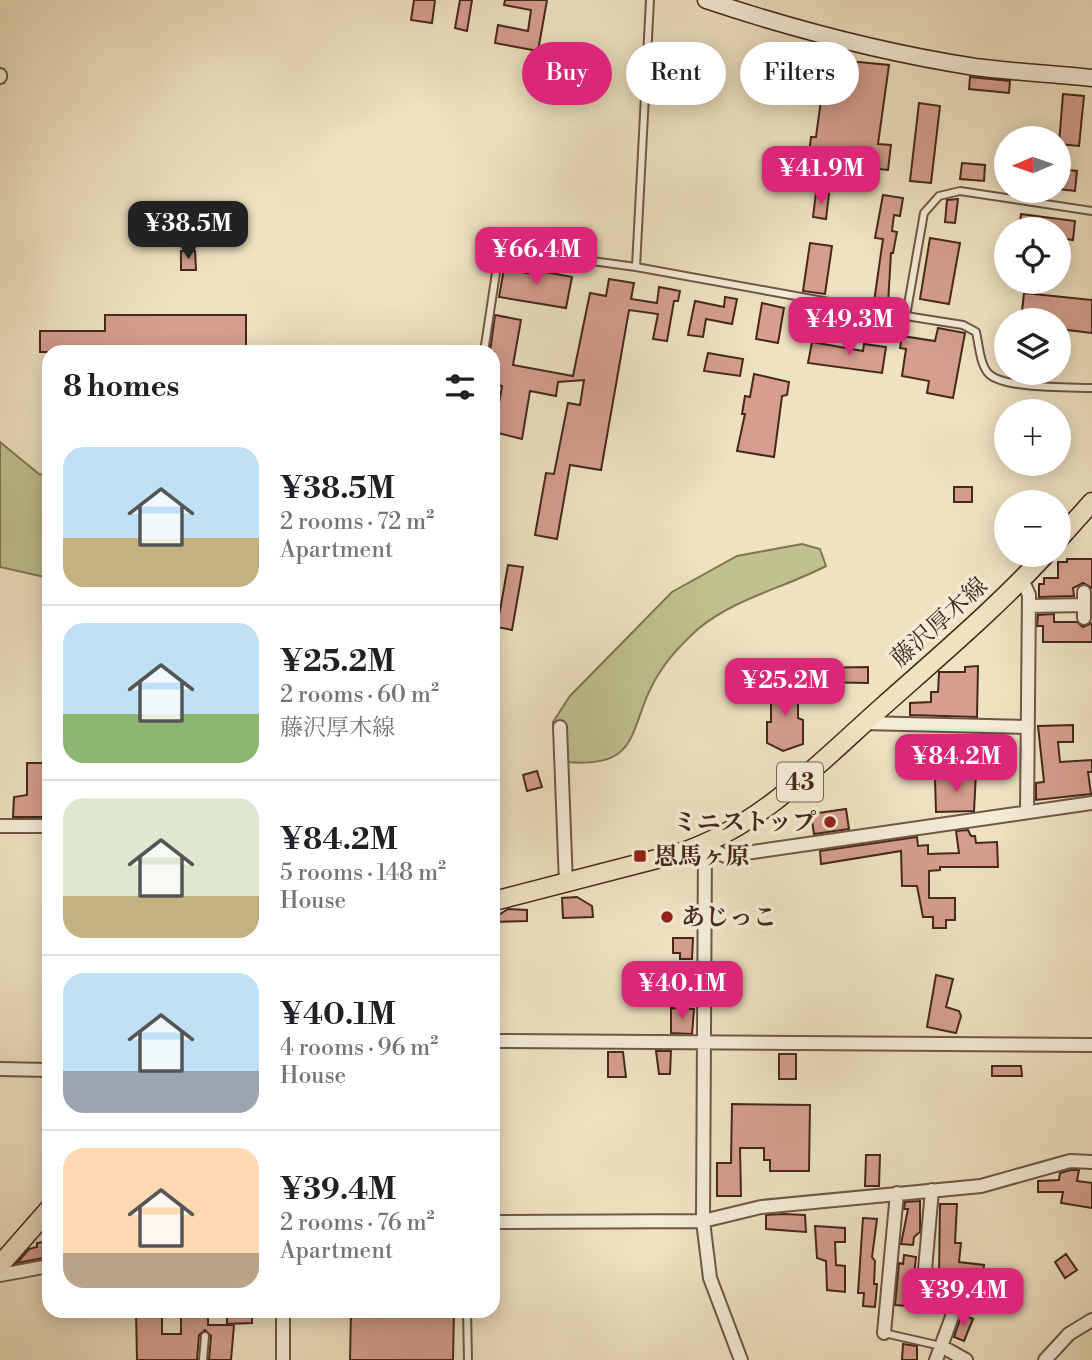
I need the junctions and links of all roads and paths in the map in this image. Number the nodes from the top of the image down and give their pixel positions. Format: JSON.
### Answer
{"nodes":[{"id":1,"x":650,"y":0,"type":"edge"},
{"id":2,"x":706,"y":0,"type":"edge"},
{"id":3,"x":1092,"y":78,"type":"edge"},
{"id":4,"x":1092,"y":211,"type":"edge"},
{"id":5,"x":636,"y":267,"type":"junction"},
{"id":6,"x":906,"y":316,"type":"junction"},
{"id":7,"x":485,"y":345,"type":"edge"},
{"id":8,"x":1092,"y":388,"type":"edge"},
{"id":9,"x":1092,"y":502,"type":"edge"},
{"id":10,"x":1071,"y":526,"type":"edge"},
{"id":11,"x":1034,"y":567,"type":"edge"},
{"id":12,"x":1022,"y":579,"type":"junction"},
{"id":13,"x":1084,"y":605,"type":"dead end"},
{"id":14,"x":1029,"y":606,"type":"junction"},
{"id":15,"x":863,"y":723,"type":"junction"},
{"id":16,"x":560,"y":727,"type":"dead end"},
{"id":17,"x":1028,"y":727,"type":"junction"},
{"id":18,"x":1092,"y":803,"type":"edge"},
{"id":19,"x":1027,"y":813,"type":"junction"},
{"id":20,"x":0,"y":826,"type":"edge"},
{"id":21,"x":42,"y":826,"type":"edge"},
{"id":22,"x":705,"y":845,"type":"junction"},
{"id":23,"x":566,"y":884,"type":"junction"},
{"id":24,"x":500,"y":900,"type":"edge"},
{"id":25,"x":500,"y":1041,"type":"edge"},
{"id":26,"x":706,"y":1042,"type":"junction"},
{"id":27,"x":1092,"y":1045,"type":"edge"},
{"id":28,"x":0,"y":1069,"type":"edge"},
{"id":29,"x":42,"y":1070,"type":"edge"},
{"id":30,"x":1092,"y":1162,"type":"edge"},
{"id":31,"x":932,"y":1190,"type":"junction"},
{"id":32,"x":897,"y":1193,"type":"junction"},
{"id":33,"x":42,"y":1217,"type":"edge"},
{"id":34,"x":703,"y":1221,"type":"junction"},
{"id":35,"x":500,"y":1222,"type":"edge"},
{"id":36,"x":0,"y":1265,"type":"edge"},
{"id":37,"x":42,"y":1267,"type":"edge"},
{"id":38,"x":0,"y":1275,"type":"edge"},
{"id":39,"x":924,"y":1281,"type":"dead end"},
{"id":40,"x":960,"y":1295,"type":"dead end"},
{"id":41,"x":283,"y":1318,"type":"edge"},
{"id":42,"x":467,"y":1318,"type":"edge"},
{"id":43,"x":1092,"y":1320,"type":"edge"},
{"id":44,"x":884,"y":1333,"type":"joint"},
{"id":45,"x":205,"y":1336,"type":"dead end"},
{"id":46,"x":940,"y":1346,"type":"junction"},
{"id":47,"x":203,"y":1360,"type":"edge"},
{"id":48,"x":283,"y":1360,"type":"edge"},
{"id":49,"x":468,"y":1360,"type":"edge"},
{"id":50,"x":741,"y":1360,"type":"edge"},
{"id":51,"x":936,"y":1360,"type":"edge"},
{"id":52,"x":966,"y":1360,"type":"edge"},
{"id":53,"x":1045,"y":1360,"type":"edge"}],
"edges":[{"from":1,"to":5,"type":"lane"},
{"from":2,"to":3,"type":"main road"},
{"from":4,"to":6,"type":"lane"},
{"from":5,"to":6,"type":"lane"},
{"from":5,"to":7,"type":"lane"},
{"from":6,"to":8,"type":"lane"},
{"from":9,"to":10,"type":"main road"},
{"from":11,"to":12,"type":"main road","name":"藤沢厚木線","number":"43"},
{"from":12,"to":14,"type":"street"},
{"from":12,"to":15,"type":"main road","name":"藤沢厚木線","number":"43"},
{"from":13,"to":14,"type":"street"},
{"from":14,"to":17,"type":"street"},
{"from":15,"to":17,"type":"street"},
{"from":15,"to":22,"type":"main road","name":"藤沢厚木線","number":"43"},
{"from":16,"to":23,"type":"street"},
{"from":17,"to":19,"type":"street"},
{"from":18,"to":19,"type":"street"},
{"from":19,"to":22,"type":"street"},
{"from":20,"to":21,"type":"street"},
{"from":22,"to":23,"type":"main road","name":"藤沢厚木線","number":"43"},
{"from":22,"to":26,"type":"street"},
{"from":23,"to":24,"type":"main road","name":"藤沢厚木線","number":"43"},
{"from":25,"to":26,"type":"street"},
{"from":26,"to":27,"type":"street"},
{"from":26,"to":34,"type":"street"},
{"from":28,"to":29,"type":"street"},
{"from":30,"to":31,"type":"street"},
{"from":31,"to":32,"type":"street"},
{"from":31,"to":39,"type":"street"},
{"from":32,"to":34,"type":"street"},
{"from":32,"to":44,"type":"street"},
{"from":33,"to":36,"type":"main road"},
{"from":34,"to":35,"type":"street"},
{"from":34,"to":50,"type":"street"},
{"from":37,"to":38,"type":"street"},
{"from":40,"to":46,"type":"street"},
{"from":41,"to":48,"type":"street"},
{"from":42,"to":49,"type":"lane"},
{"from":43,"to":53,"type":"street"},
{"from":44,"to":46,"type":"lane"},
{"from":45,"to":47,"type":"lane"},
{"from":46,"to":51,"type":"street"},
{"from":46,"to":52,"type":"street"}]}
